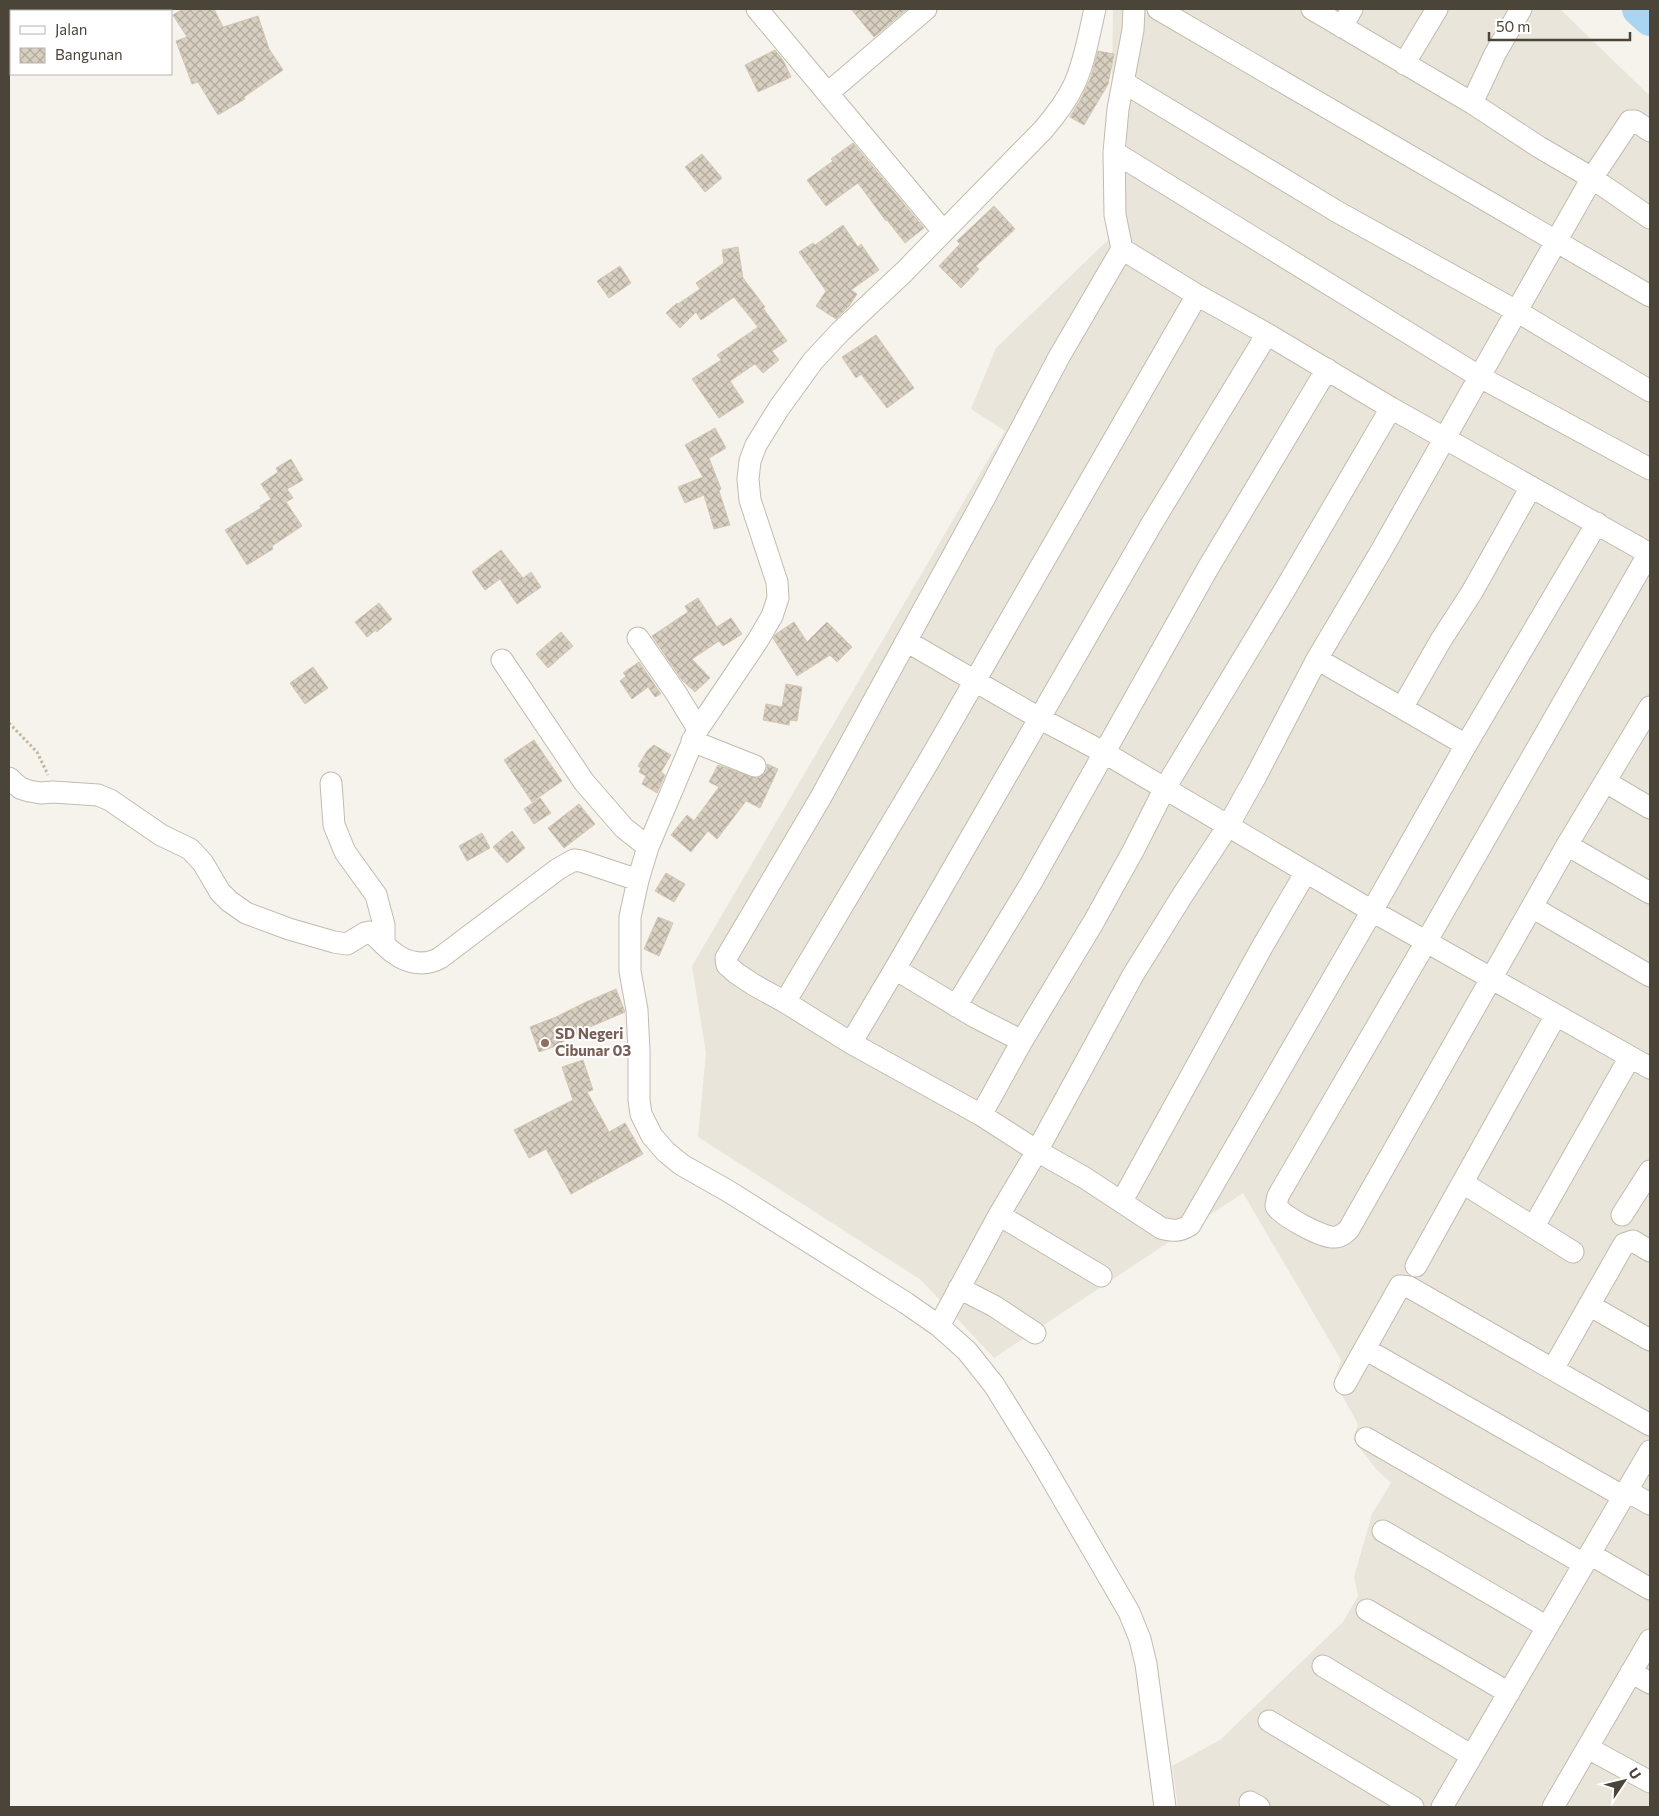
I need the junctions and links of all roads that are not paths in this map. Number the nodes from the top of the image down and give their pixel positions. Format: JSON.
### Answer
{"nodes":[{"id":1,"x":757,"y":9,"type":"edge"},
{"id":2,"x":926,"y":9,"type":"edge"},
{"id":3,"x":1095,"y":9,"type":"edge"},
{"id":4,"x":1134,"y":9,"type":"edge"},
{"id":5,"x":1158,"y":9,"type":"edge"},
{"id":6,"x":1312,"y":9,"type":"edge"},
{"id":7,"x":1352,"y":9,"type":"edge"},
{"id":8,"x":1437,"y":9,"type":"edge"},
{"id":9,"x":1521,"y":9,"type":"edge"},
{"id":10,"x":1342,"y":27,"type":"junction"},
{"id":11,"x":1404,"y":64,"type":"junction"},
{"id":12,"x":1123,"y":82,"type":"junction"},
{"id":13,"x":828,"y":93,"type":"junction"},
{"id":14,"x":1472,"y":103,"type":"junction"},
{"id":15,"x":1650,"y":131,"type":"edge"},
{"id":16,"x":1114,"y":152,"type":"junction"},
{"id":17,"x":1592,"y":178,"type":"junction"},
{"id":18,"x":1650,"y":218,"type":"edge"},
{"id":19,"x":943,"y":232,"type":"junction"},
{"id":20,"x":1558,"y":240,"type":"junction"},
{"id":21,"x":1122,"y":249,"type":"junction"},
{"id":22,"x":1197,"y":295,"type":"junction"},
{"id":23,"x":1650,"y":296,"type":"edge"},
{"id":24,"x":1518,"y":312,"type":"junction"},
{"id":25,"x":1268,"y":334,"type":"junction"},
{"id":26,"x":1327,"y":370,"type":"junction"},
{"id":27,"x":1480,"y":377,"type":"junction"},
{"id":28,"x":1650,"y":391,"type":"edge"},
{"id":29,"x":1391,"y":408,"type":"junction"},
{"id":30,"x":1444,"y":439,"type":"junction"},
{"id":31,"x":1650,"y":469,"type":"edge"},
{"id":32,"x":1531,"y":487,"type":"junction"},
{"id":33,"x":1597,"y":523,"type":"junction"},
{"id":34,"x":1650,"y":553,"type":"edge"},
{"id":35,"x":638,"y":638,"type":"dead end"},
{"id":36,"x":906,"y":641,"type":"junction"},
{"id":37,"x":1316,"y":659,"type":"junction"},
{"id":38,"x":502,"y":660,"type":"dead end"},
{"id":39,"x":975,"y":681,"type":"junction"},
{"id":40,"x":1402,"y":708,"type":"junction"},
{"id":41,"x":1039,"y":718,"type":"junction"},
{"id":42,"x":1648,"y":718,"type":"edge"},
{"id":43,"x":695,"y":735,"type":"junction"},
{"id":44,"x":1466,"y":744,"type":"junction"},
{"id":45,"x":1105,"y":753,"type":"junction"},
{"id":46,"x":755,"y":766,"type":"dead end"},
{"id":47,"x":9,"y":778,"type":"edge"},
{"id":48,"x":1606,"y":782,"type":"junction"},
{"id":49,"x":331,"y":783,"type":"dead end"},
{"id":50,"x":1165,"y":788,"type":"junction"},
{"id":51,"x":1650,"y":808,"type":"edge"},
{"id":52,"x":1228,"y":826,"type":"junction"},
{"id":53,"x":1567,"y":845,"type":"junction"},
{"id":54,"x":648,"y":847,"type":"junction"},
{"id":55,"x":1306,"y":872,"type":"junction"},
{"id":56,"x":638,"y":880,"type":"junction"},
{"id":57,"x":1650,"y":893,"type":"edge"},
{"id":58,"x":1532,"y":907,"type":"junction"},
{"id":59,"x":1372,"y":911,"type":"junction"},
{"id":60,"x":1426,"y":942,"type":"junction"},
{"id":61,"x":384,"y":943,"type":"junction"},
{"id":62,"x":895,"y":969,"type":"junction"},
{"id":63,"x":1650,"y":976,"type":"edge"},
{"id":64,"x":1491,"y":978,"type":"junction"},
{"id":65,"x":786,"y":1002,"type":"junction"},
{"id":66,"x":956,"y":1006,"type":"junction"},
{"id":67,"x":1556,"y":1016,"type":"junction"},
{"id":68,"x":1022,"y":1041,"type":"junction"},
{"id":69,"x":851,"y":1042,"type":"junction"},
{"id":70,"x":1630,"y":1058,"type":"junction"},
{"id":71,"x":1650,"y":1068,"type":"edge"},
{"id":72,"x":981,"y":1115,"type":"junction"},
{"id":73,"x":1037,"y":1151,"type":"junction"},
{"id":74,"x":1650,"y":1171,"type":"edge"},
{"id":75,"x":1463,"y":1183,"type":"junction"},
{"id":76,"x":1122,"y":1201,"type":"junction"},
{"id":77,"x":999,"y":1215,"type":"junction"},
{"id":78,"x":1622,"y":1216,"type":"dead end"},
{"id":79,"x":1534,"y":1226,"type":"junction"},
{"id":80,"x":1650,"y":1251,"type":"edge"},
{"id":81,"x":1573,"y":1252,"type":"dead end"},
{"id":82,"x":1416,"y":1266,"type":"dead end"},
{"id":83,"x":1101,"y":1276,"type":"dead end"},
{"id":84,"x":959,"y":1288,"type":"junction"},
{"id":85,"x":1589,"y":1305,"type":"junction"},
{"id":86,"x":939,"y":1326,"type":"junction"},
{"id":87,"x":1035,"y":1332,"type":"dead end"},
{"id":88,"x":1650,"y":1340,"type":"edge"},
{"id":89,"x":1365,"y":1349,"type":"junction"},
{"id":90,"x":1553,"y":1369,"type":"junction"},
{"id":91,"x":1345,"y":1384,"type":"dead end"},
{"id":92,"x":1650,"y":1425,"type":"edge"},
{"id":93,"x":1366,"y":1438,"type":"dead end"},
{"id":94,"x":1650,"y":1451,"type":"edge"},
{"id":95,"x":1625,"y":1494,"type":"junction"},
{"id":96,"x":1650,"y":1504,"type":"edge"},
{"id":97,"x":1383,"y":1531,"type":"dead end"},
{"id":98,"x":1587,"y":1559,"type":"junction"},
{"id":99,"x":1650,"y":1589,"type":"edge"},
{"id":100,"x":1367,"y":1610,"type":"dead end"},
{"id":101,"x":1548,"y":1627,"type":"junction"},
{"id":102,"x":1650,"y":1640,"type":"edge"},
{"id":103,"x":1323,"y":1666,"type":"dead end"},
{"id":104,"x":1631,"y":1672,"type":"junction"},
{"id":105,"x":1650,"y":1683,"type":"edge"},
{"id":106,"x":1509,"y":1693,"type":"junction"},
{"id":107,"x":1268,"y":1721,"type":"dead end"},
{"id":108,"x":1588,"y":1748,"type":"junction"},
{"id":109,"x":1472,"y":1756,"type":"junction"},
{"id":110,"x":1650,"y":1782,"type":"edge"},
{"id":111,"x":1165,"y":1807,"type":"edge"},
{"id":112,"x":1412,"y":1807,"type":"edge"},
{"id":113,"x":1442,"y":1807,"type":"edge"},
{"id":114,"x":1553,"y":1807,"type":"edge"}],
"edges":[{"from":1,"to":13,"type":"street"},
{"from":2,"to":13,"type":"street"},
{"from":3,"to":19,"type":"street"},
{"from":4,"to":12,"type":"street"},
{"from":5,"to":20,"type":"street"},
{"from":6,"to":10,"type":"street"},
{"from":7,"to":10,"type":"street"},
{"from":8,"to":11,"type":"street"},
{"from":9,"to":14,"type":"street"},
{"from":10,"to":11,"type":"street"},
{"from":11,"to":14,"type":"street"},
{"from":12,"to":16,"type":"street"},
{"from":12,"to":24,"type":"street"},
{"from":13,"to":19,"type":"street"},
{"from":14,"to":17,"type":"street"},
{"from":15,"to":17,"type":"street"},
{"from":16,"to":21,"type":"street"},
{"from":16,"to":27,"type":"street"},
{"from":17,"to":18,"type":"street"},
{"from":17,"to":20,"type":"street"},
{"from":19,"to":43,"type":"street"},
{"from":20,"to":23,"type":"street"},
{"from":20,"to":24,"type":"street"},
{"from":21,"to":22,"type":"street"},
{"from":21,"to":36,"type":"street"},
{"from":22,"to":25,"type":"street"},
{"from":22,"to":39,"type":"street"},
{"from":24,"to":27,"type":"street"},
{"from":24,"to":28,"type":"street"},
{"from":25,"to":26,"type":"street"},
{"from":25,"to":41,"type":"street"},
{"from":26,"to":29,"type":"street"},
{"from":26,"to":45,"type":"street"},
{"from":27,"to":30,"type":"street"},
{"from":27,"to":31,"type":"street"},
{"from":29,"to":30,"type":"street"},
{"from":29,"to":50,"type":"street"},
{"from":30,"to":32,"type":"street"},
{"from":30,"to":37,"type":"street"},
{"from":32,"to":33,"type":"street"},
{"from":32,"to":40,"type":"street"},
{"from":33,"to":34,"type":"street"},
{"from":33,"to":44,"type":"street"},
{"from":34,"to":60,"type":"street"},
{"from":35,"to":43,"type":"street"},
{"from":36,"to":39,"type":"street"},
{"from":36,"to":65,"type":"street"},
{"from":37,"to":40,"type":"street"},
{"from":37,"to":52,"type":"street"},
{"from":38,"to":54,"type":"street"},
{"from":39,"to":41,"type":"street"},
{"from":39,"to":65,"type":"street"},
{"from":40,"to":44,"type":"street"},
{"from":41,"to":45,"type":"street"},
{"from":41,"to":62,"type":"street"},
{"from":42,"to":48,"type":"street"},
{"from":43,"to":46,"type":"street"},
{"from":43,"to":54,"type":"street"},
{"from":44,"to":59,"type":"street"},
{"from":45,"to":50,"type":"street"},
{"from":45,"to":66,"type":"street"},
{"from":47,"to":61,"type":"street"},
{"from":48,"to":51,"type":"street"},
{"from":48,"to":53,"type":"street"},
{"from":49,"to":61,"type":"street"},
{"from":50,"to":52,"type":"street"},
{"from":50,"to":68,"type":"street"},
{"from":52,"to":55,"type":"street"},
{"from":52,"to":73,"type":"street"},
{"from":53,"to":57,"type":"street"},
{"from":53,"to":58,"type":"street"},
{"from":54,"to":56,"type":"street"},
{"from":55,"to":59,"type":"street"},
{"from":55,"to":76,"type":"street"},
{"from":56,"to":61,"type":"street"},
{"from":56,"to":86,"type":"street"},
{"from":58,"to":63,"type":"street"},
{"from":58,"to":64,"type":"street"},
{"from":59,"to":60,"type":"street"},
{"from":59,"to":76,"type":"street"},
{"from":60,"to":64,"type":"street"},
{"from":60,"to":64,"type":"street"},
{"from":62,"to":66,"type":"street"},
{"from":62,"to":69,"type":"street"},
{"from":64,"to":67,"type":"street"},
{"from":65,"to":69,"type":"street"},
{"from":66,"to":68,"type":"street"},
{"from":67,"to":70,"type":"street"},
{"from":67,"to":75,"type":"street"},
{"from":68,"to":72,"type":"street"},
{"from":69,"to":72,"type":"street"},
{"from":70,"to":71,"type":"street"},
{"from":70,"to":79,"type":"street"},
{"from":72,"to":73,"type":"street"},
{"from":73,"to":76,"type":"street"},
{"from":73,"to":77,"type":"street"},
{"from":74,"to":78,"type":"street"},
{"from":75,"to":79,"type":"street"},
{"from":75,"to":82,"type":"street"},
{"from":77,"to":83,"type":"street"},
{"from":77,"to":84,"type":"street"},
{"from":79,"to":81,"type":"street"},
{"from":80,"to":85,"type":"street"},
{"from":84,"to":86,"type":"street"},
{"from":84,"to":87,"type":"street"},
{"from":85,"to":88,"type":"street"},
{"from":85,"to":90,"type":"street"},
{"from":86,"to":111,"type":"street"},
{"from":89,"to":90,"type":"street"},
{"from":89,"to":91,"type":"street"},
{"from":89,"to":95,"type":"street"},
{"from":90,"to":92,"type":"street"},
{"from":93,"to":98,"type":"street"},
{"from":94,"to":95,"type":"street"},
{"from":95,"to":96,"type":"street"},
{"from":95,"to":98,"type":"street"},
{"from":97,"to":101,"type":"street"},
{"from":98,"to":99,"type":"street"},
{"from":98,"to":101,"type":"street"},
{"from":100,"to":106,"type":"street"},
{"from":101,"to":106,"type":"street"},
{"from":102,"to":104,"type":"street"},
{"from":103,"to":109,"type":"street"},
{"from":104,"to":105,"type":"street"},
{"from":104,"to":108,"type":"street"},
{"from":106,"to":109,"type":"street"},
{"from":107,"to":112,"type":"street"},
{"from":108,"to":110,"type":"street"},
{"from":108,"to":114,"type":"street"},
{"from":109,"to":113,"type":"street"}]}
